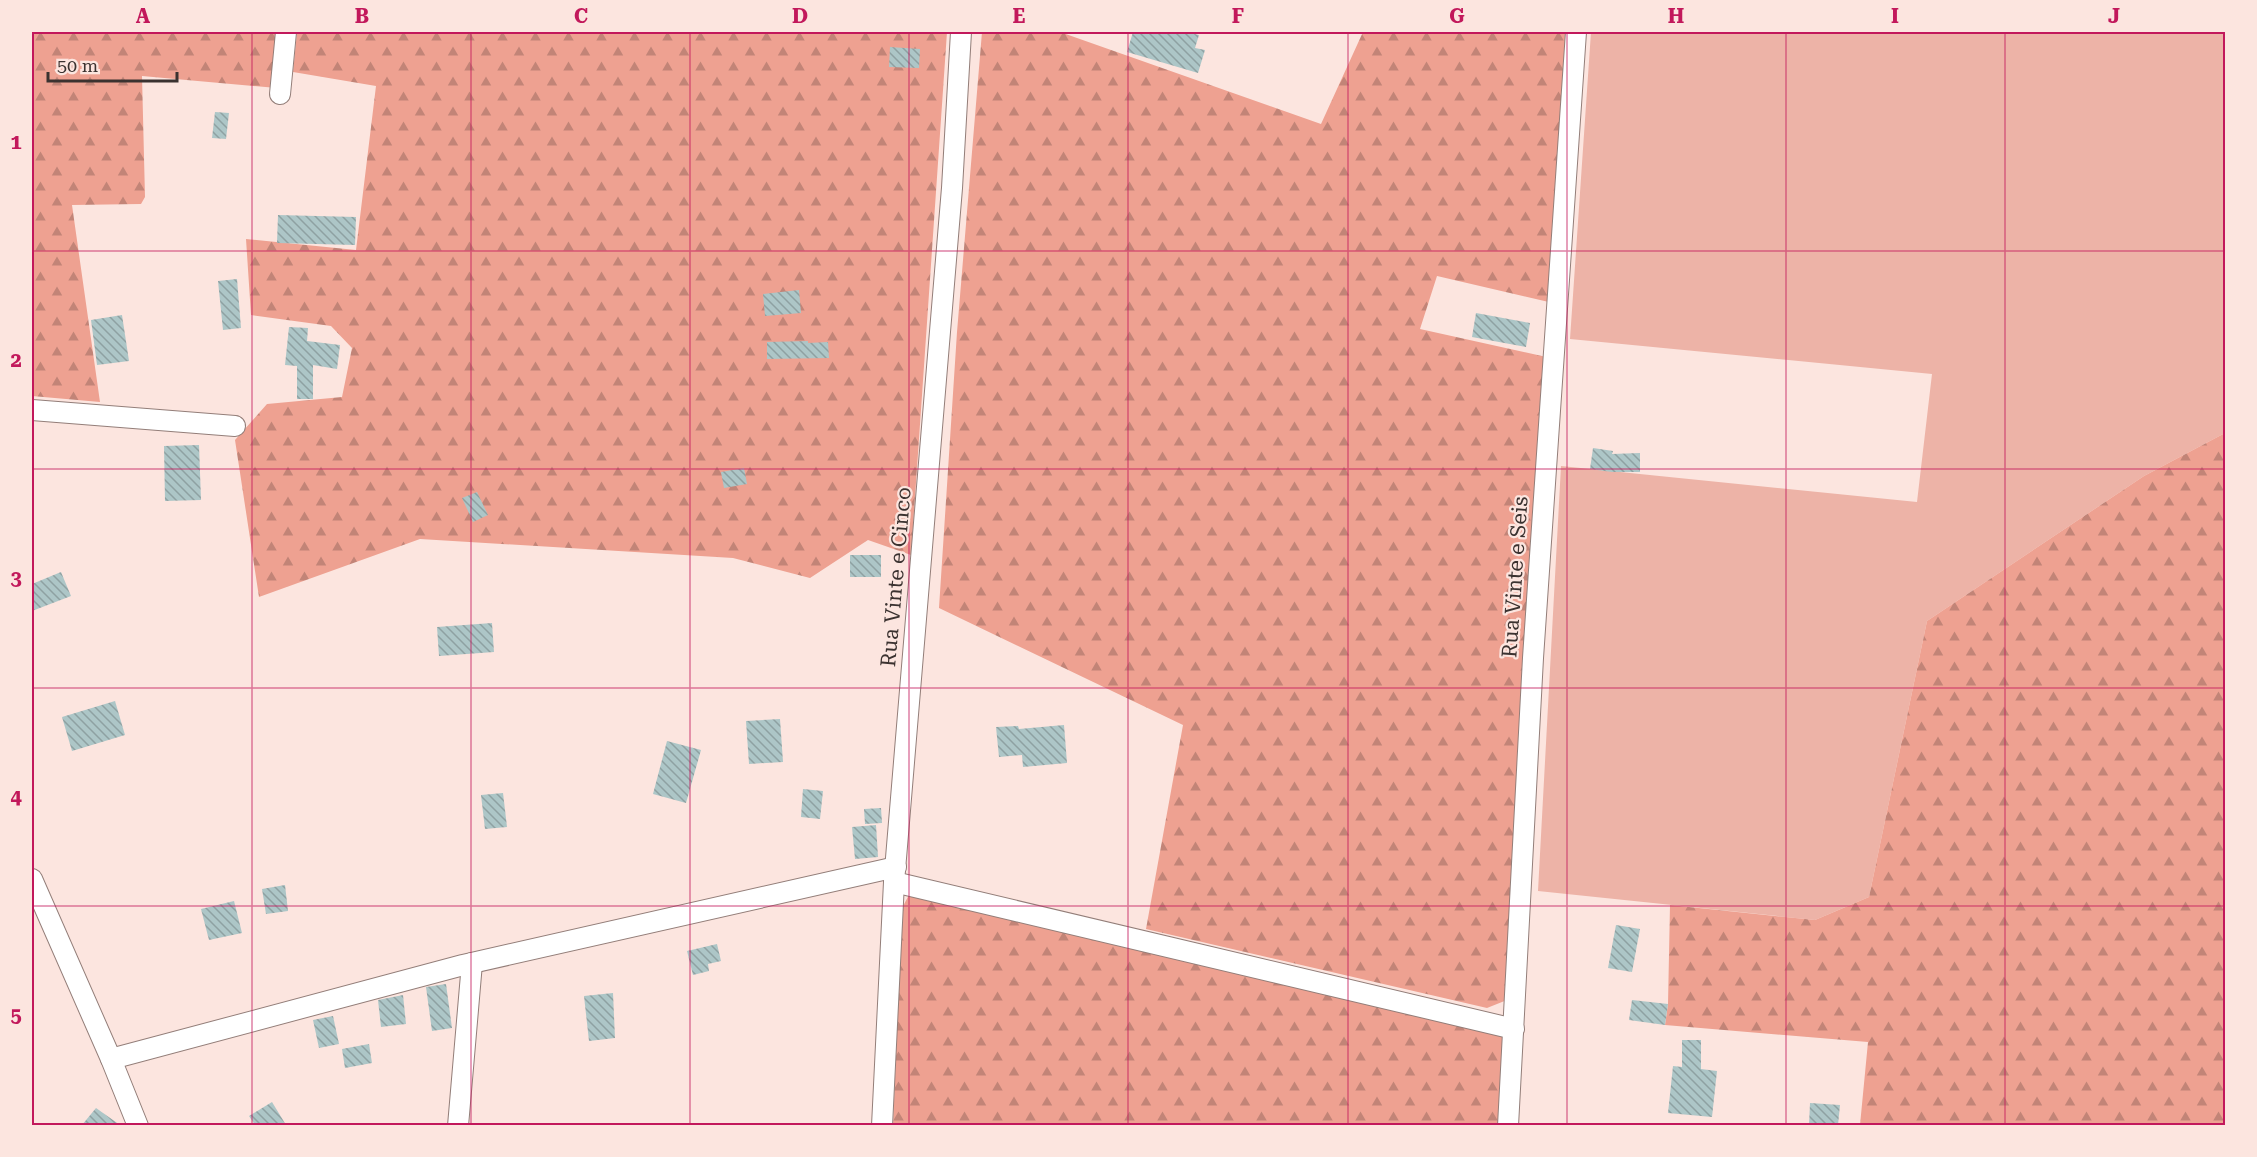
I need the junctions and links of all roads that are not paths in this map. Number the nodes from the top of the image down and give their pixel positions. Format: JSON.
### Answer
{"nodes":[{"id":1,"x":286,"y":32,"type":"edge"},
{"id":2,"x":961,"y":32,"type":"edge"},
{"id":3,"x":1576,"y":32,"type":"edge"},
{"id":4,"x":280,"y":94,"type":"dead end"},
{"id":5,"x":32,"y":410,"type":"edge"},
{"id":6,"x":235,"y":426,"type":"dead end"},
{"id":7,"x":895,"y":874,"type":"junction"},
{"id":8,"x":32,"y":879,"type":"edge"},
{"id":9,"x":472,"y":963,"type":"junction"},
{"id":10,"x":1514,"y":1029,"type":"junction"},
{"id":11,"x":111,"y":1059,"type":"junction"},
{"id":12,"x":138,"y":1125,"type":"edge"},
{"id":13,"x":458,"y":1125,"type":"edge"},
{"id":14,"x":882,"y":1125,"type":"edge"},
{"id":15,"x":1508,"y":1125,"type":"edge"}],
"edges":[{"from":1,"to":4,"type":"street"},
{"from":2,"to":7,"type":"street","name":"Rua Vinte e Cinco"},
{"from":3,"to":10,"type":"street","name":"Rua Vinte e Seis"},
{"from":5,"to":6,"type":"street"},
{"from":7,"to":9,"type":"street"},
{"from":7,"to":10,"type":"street"},
{"from":7,"to":14,"type":"street","name":"Rua Vinte e Cinco"},
{"from":8,"to":11,"type":"street"},
{"from":9,"to":11,"type":"street"},
{"from":9,"to":13,"type":"street"},
{"from":10,"to":15,"type":"street","name":"Rua Vinte e Seis"},
{"from":11,"to":12,"type":"street"}]}
